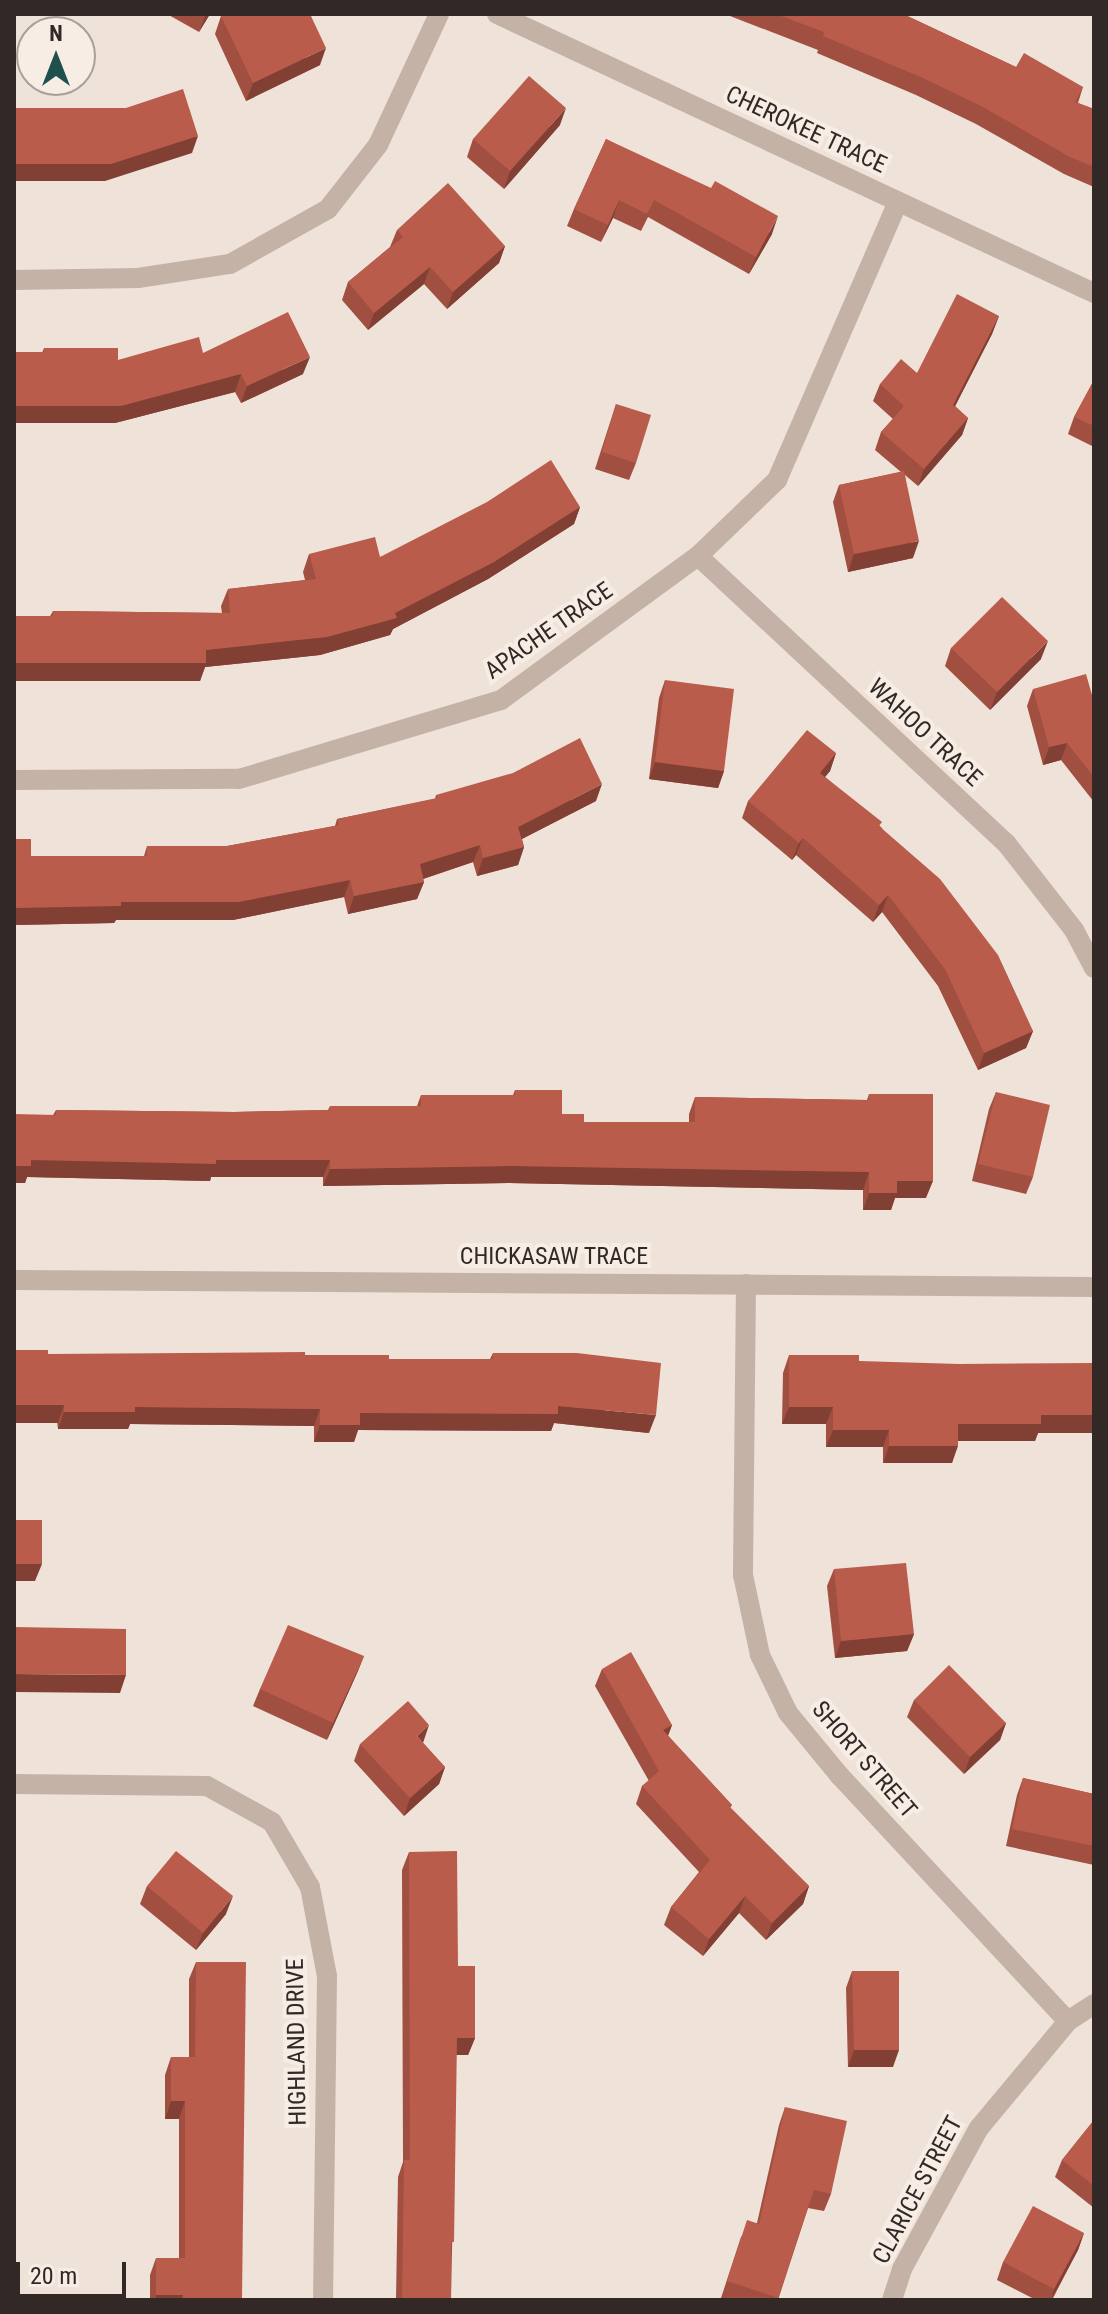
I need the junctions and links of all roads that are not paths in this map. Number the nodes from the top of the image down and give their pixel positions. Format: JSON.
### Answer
{"nodes":[{"id":1,"x":439,"y":14,"type":"edge"},
{"id":2,"x":497,"y":14,"type":"edge"},
{"id":3,"x":898,"y":202,"type":"junction"},
{"id":4,"x":14,"y":280,"type":"edge"},
{"id":5,"x":1094,"y":293,"type":"edge"},
{"id":6,"x":698,"y":556,"type":"junction"},
{"id":7,"x":14,"y":780,"type":"edge"},
{"id":8,"x":1094,"y":968,"type":"edge"},
{"id":9,"x":14,"y":1280,"type":"edge"},
{"id":10,"x":746,"y":1284,"type":"junction"},
{"id":11,"x":1094,"y":1287,"type":"edge"},
{"id":12,"x":14,"y":1784,"type":"edge"},
{"id":13,"x":1094,"y":2004,"type":"edge"},
{"id":14,"x":1068,"y":2021,"type":"junction"},
{"id":15,"x":323,"y":2300,"type":"edge"},
{"id":16,"x":892,"y":2300,"type":"edge"}],
"edges":[{"from":1,"to":4,"type":"street"},
{"from":2,"to":3,"type":"street","name":"CHEROKEE TRACE"},
{"from":3,"to":5,"type":"street","name":"CHEROKEE TRACE"},
{"from":3,"to":6,"type":"street","name":"APACHE TRACE"},
{"from":6,"to":7,"type":"street","name":"APACHE TRACE"},
{"from":6,"to":8,"type":"street","name":"WAHOO TRACE"},
{"from":9,"to":10,"type":"street","name":"CHICKASAW TRACE"},
{"from":10,"to":11,"type":"street","name":"CHICKASAW TRACE"},
{"from":10,"to":14,"type":"street","name":"SHORT STREET"},
{"from":12,"to":15,"type":"street","name":"HIGHLAND DRIVE"},
{"from":13,"to":14,"type":"street","name":"CLARICE STREET"},
{"from":14,"to":16,"type":"street","name":"CLARICE STREET"}]}
